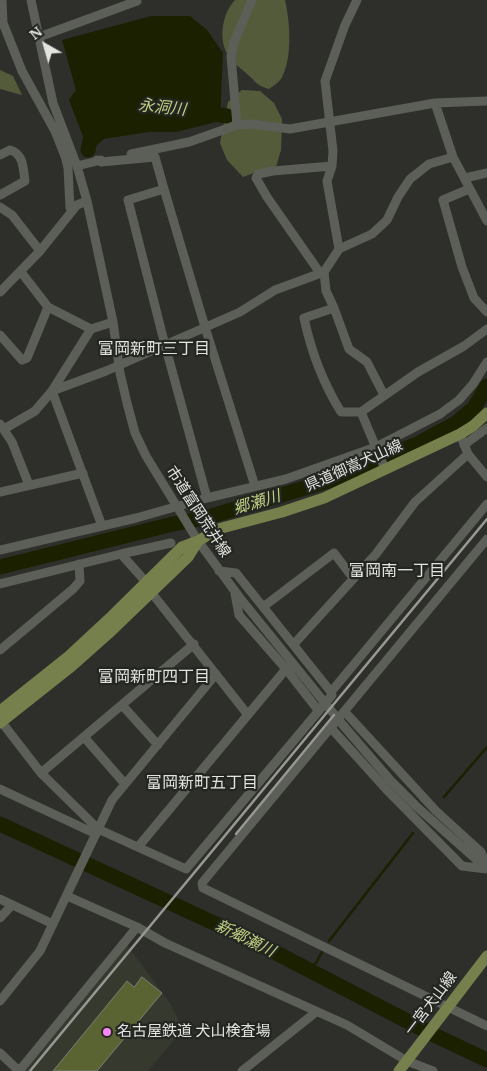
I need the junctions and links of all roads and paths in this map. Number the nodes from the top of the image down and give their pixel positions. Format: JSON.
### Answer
{"nodes":[{"id":1,"x":2,"y":0,"type":"edge"},
{"id":2,"x":31,"y":0,"type":"edge"},
{"id":3,"x":252,"y":0,"type":"edge"},
{"id":4,"x":357,"y":0,"type":"edge"},
{"id":5,"x":137,"y":1,"type":"edge"},
{"id":6,"x":39,"y":37,"type":"junction"},
{"id":7,"x":487,"y":101,"type":"edge"},
{"id":8,"x":434,"y":103,"type":"junction"},
{"id":9,"x":329,"y":121,"type":"junction"},
{"id":10,"x":237,"y":125,"type":"junction"},
{"id":11,"x":0,"y":155,"type":"edge"},
{"id":12,"x":453,"y":157,"type":"junction"},
{"id":13,"x":97,"y":160,"type":"junction"},
{"id":14,"x":77,"y":166,"type":"junction"},
{"id":15,"x":332,"y":166,"type":"junction"},
{"id":16,"x":487,"y":173,"type":"edge"},
{"id":17,"x":465,"y":178,"type":"junction"},
{"id":18,"x":164,"y":189,"type":"junction"},
{"id":19,"x":469,"y":189,"type":"junction"},
{"id":20,"x":0,"y":195,"type":"edge"},
{"id":21,"x":87,"y":201,"type":"junction"},
{"id":22,"x":0,"y":207,"type":"edge"},
{"id":23,"x":73,"y":210,"type":"junction"},
{"id":24,"x":487,"y":221,"type":"edge"},
{"id":25,"x":338,"y":249,"type":"junction"},
{"id":26,"x":40,"y":251,"type":"junction"},
{"id":27,"x":21,"y":272,"type":"junction"},
{"id":28,"x":322,"y":273,"type":"junction"},
{"id":29,"x":0,"y":292,"type":"edge"},
{"id":30,"x":48,"y":307,"type":"junction"},
{"id":31,"x":334,"y":308,"type":"junction"},
{"id":32,"x":487,"y":312,"type":"edge"},
{"id":33,"x":112,"y":322,"type":"junction"},
{"id":34,"x":205,"y":327,"type":"junction"},
{"id":35,"x":91,"y":329,"type":"junction"},
{"id":36,"x":487,"y":329,"type":"edge"},
{"id":37,"x":0,"y":335,"type":"edge"},
{"id":38,"x":165,"y":345,"type":"junction"},
{"id":39,"x":487,"y":362,"type":"edge"},
{"id":40,"x":120,"y":364,"type":"junction"},
{"id":41,"x":52,"y":391,"type":"junction"},
{"id":42,"x":384,"y":395,"type":"junction"},
{"id":43,"x":361,"y":412,"type":"junction"},
{"id":44,"x":487,"y":413,"type":"edge"},
{"id":45,"x":2,"y":426,"type":"edge"},
{"id":46,"x":487,"y":428,"type":"edge"},
{"id":47,"x":464,"y":444,"type":"junction"},
{"id":48,"x":376,"y":447,"type":"junction"},
{"id":49,"x":385,"y":469,"type":"junction"},
{"id":50,"x":82,"y":473,"type":"junction"},
{"id":51,"x":487,"y":477,"type":"edge"},
{"id":52,"x":30,"y":485,"type":"junction"},
{"id":53,"x":255,"y":486,"type":"junction"},
{"id":54,"x":0,"y":492,"type":"edge"},
{"id":55,"x":207,"y":498,"type":"junction"},
{"id":56,"x":487,"y":504,"type":"edge"},
{"id":57,"x":176,"y":508,"type":"junction"},
{"id":58,"x":102,"y":526,"type":"junction"},
{"id":59,"x":487,"y":539,"type":"edge"},
{"id":60,"x":198,"y":541,"type":"junction"},
{"id":61,"x":171,"y":543,"type":"dead end"},
{"id":62,"x":0,"y":550,"type":"edge"},
{"id":63,"x":121,"y":554,"type":"junction"},
{"id":64,"x":79,"y":564,"type":"junction"},
{"id":65,"x":219,"y":571,"type":"junction"},
{"id":66,"x":350,"y":574,"type":"dead end"},
{"id":67,"x":0,"y":584,"type":"edge"},
{"id":68,"x":149,"y":587,"type":"junction"},
{"id":69,"x":238,"y":595,"type":"junction"},
{"id":70,"x":263,"y":607,"type":"junction"},
{"id":71,"x":194,"y":644,"type":"junction"},
{"id":72,"x":294,"y":644,"type":"junction"},
{"id":73,"x":0,"y":650,"type":"edge"},
{"id":74,"x":286,"y":669,"type":"junction"},
{"id":75,"x":216,"y":674,"type":"junction"},
{"id":76,"x":330,"y":692,"type":"junction"},
{"id":77,"x":122,"y":704,"type":"junction"},
{"id":78,"x":318,"y":710,"type":"junction"},
{"id":79,"x":345,"y":712,"type":"junction"},
{"id":80,"x":248,"y":715,"type":"junction"},
{"id":81,"x":0,"y":719,"type":"edge"},
{"id":82,"x":331,"y":728,"type":"junction"},
{"id":83,"x":84,"y":737,"type":"junction"},
{"id":84,"x":158,"y":745,"type":"junction"},
{"id":85,"x":41,"y":773,"type":"junction"},
{"id":86,"x":125,"y":784,"type":"junction"},
{"id":87,"x":0,"y":789,"type":"edge"},
{"id":88,"x":97,"y":832,"type":"junction"},
{"id":89,"x":138,"y":847,"type":"junction"},
{"id":90,"x":487,"y":869,"type":"edge"},
{"id":91,"x":67,"y":896,"type":"junction"},
{"id":92,"x":0,"y":899,"type":"edge"},
{"id":93,"x":12,"y":905,"type":"junction"},
{"id":94,"x":0,"y":918,"type":"edge"},
{"id":95,"x":53,"y":924,"type":"junction"},
{"id":96,"x":137,"y":927,"type":"junction"},
{"id":97,"x":487,"y":956,"type":"edge"},
{"id":98,"x":0,"y":1001,"type":"edge"},
{"id":99,"x":448,"y":1007,"type":"junction"},
{"id":100,"x":316,"y":1012,"type":"junction"},
{"id":101,"x":487,"y":1026,"type":"edge"},
{"id":102,"x":0,"y":1053,"type":"edge"},
{"id":103,"x":410,"y":1057,"type":"junction"},
{"id":104,"x":19,"y":1071,"type":"edge"},
{"id":105,"x":242,"y":1071,"type":"edge"},
{"id":106,"x":399,"y":1071,"type":"edge"},
{"id":107,"x":433,"y":1071,"type":"edge"}],
"edges":[{"from":1,"to":23,"type":"street"},
{"from":2,"to":6,"type":"street","name":"市道富岡荒井線"},
{"from":3,"to":10,"type":"street"},
{"from":4,"to":9,"type":"street"},
{"from":5,"to":6,"type":"street"},
{"from":6,"to":14,"type":"street","name":"市道富岡荒井線"},
{"from":7,"to":8,"type":"street"},
{"from":8,"to":9,"type":"street"},
{"from":8,"to":12,"type":"street"},
{"from":9,"to":10,"type":"street"},
{"from":9,"to":15,"type":"street"},
{"from":10,"to":13,"type":"street"},
{"from":11,"to":20,"type":"street"},
{"from":12,"to":17,"type":"street"},
{"from":12,"to":25,"type":"street"},
{"from":13,"to":14,"type":"street"},
{"from":13,"to":18,"type":"street"},
{"from":14,"to":21,"type":"street","name":"市道富岡荒井線"},
{"from":15,"to":25,"type":"street"},
{"from":15,"to":28,"type":"street"},
{"from":16,"to":17,"type":"street"},
{"from":17,"to":19,"type":"street"},
{"from":18,"to":34,"type":"street"},
{"from":18,"to":38,"type":"street"},
{"from":19,"to":24,"type":"street"},
{"from":19,"to":32,"type":"street"},
{"from":21,"to":23,"type":"street"},
{"from":21,"to":33,"type":"street","name":"市道富岡荒井線"},
{"from":22,"to":26,"type":"street"},
{"from":23,"to":26,"type":"street"},
{"from":25,"to":28,"type":"street"},
{"from":26,"to":27,"type":"street"},
{"from":27,"to":29,"type":"street"},
{"from":27,"to":30,"type":"street"},
{"from":28,"to":31,"type":"street"},
{"from":28,"to":34,"type":"street"},
{"from":30,"to":35,"type":"street"},
{"from":30,"to":37,"type":"street"},
{"from":31,"to":42,"type":"street"},
{"from":31,"to":43,"type":"street"},
{"from":33,"to":35,"type":"street"},
{"from":33,"to":40,"type":"street","name":"市道富岡荒井線"},
{"from":34,"to":38,"type":"street"},
{"from":34,"to":53,"type":"street"},
{"from":35,"to":41,"type":"street"},
{"from":36,"to":42,"type":"street"},
{"from":38,"to":40,"type":"street"},
{"from":38,"to":55,"type":"street"},
{"from":39,"to":48,"type":"street"},
{"from":40,"to":41,"type":"street"},
{"from":40,"to":57,"type":"street","name":"市道富岡荒井線"},
{"from":41,"to":45,"type":"street"},
{"from":41,"to":50,"type":"street"},
{"from":42,"to":43,"type":"street"},
{"from":43,"to":48,"type":"street"},
{"from":44,"to":47,"type":"main road","name":"県道御嵩犬山線"},
{"from":45,"to":52,"type":"street"},
{"from":46,"to":47,"type":"street"},
{"from":47,"to":49,"type":"main road","name":"県道御嵩犬山線"},
{"from":47,"to":51,"type":"street"},
{"from":47,"to":72,"type":"street"},
{"from":48,"to":49,"type":"street"},
{"from":48,"to":53,"type":"street"},
{"from":49,"to":60,"type":"main road","name":"県道御嵩犬山線"},
{"from":50,"to":52,"type":"street"},
{"from":50,"to":58,"type":"street"},
{"from":52,"to":54,"type":"street"},
{"from":53,"to":55,"type":"street"},
{"from":55,"to":57,"type":"street"},
{"from":56,"to":76,"type":"street"},
{"from":57,"to":58,"type":"street"},
{"from":57,"to":60,"type":"street","name":"市道富岡荒井線"},
{"from":58,"to":62,"type":"street"},
{"from":59,"to":79,"type":"street"},
{"from":60,"to":65,"type":"street","name":"市道富岡荒井線"},
{"from":60,"to":68,"type":"main road","name":"県道御嵩犬山線"},
{"from":61,"to":63,"type":"street"},
{"from":63,"to":64,"type":"street"},
{"from":63,"to":68,"type":"street"},
{"from":64,"to":67,"type":"street"},
{"from":64,"to":73,"type":"street"},
{"from":65,"to":69,"type":"street","name":"市道富岡荒井線"},
{"from":65,"to":70,"type":"street"},
{"from":66,"to":70,"type":"street"},
{"from":68,"to":71,"type":"street"},
{"from":68,"to":81,"type":"main road","name":"県道御嵩犬山線"},
{"from":69,"to":74,"type":"street"},
{"from":69,"to":90,"type":"street","name":"市道富岡荒井線"},
{"from":70,"to":72,"type":"street"},
{"from":71,"to":75,"type":"street"},
{"from":71,"to":77,"type":"street"},
{"from":72,"to":76,"type":"street"},
{"from":74,"to":78,"type":"street"},
{"from":74,"to":80,"type":"street"},
{"from":75,"to":80,"type":"street"},
{"from":75,"to":84,"type":"street"},
{"from":76,"to":78,"type":"street"},
{"from":77,"to":83,"type":"street"},
{"from":77,"to":84,"type":"street"},
{"from":78,"to":89,"type":"street"},
{"from":79,"to":82,"type":"street"},
{"from":79,"to":90,"type":"street"},
{"from":80,"to":89,"type":"street"},
{"from":81,"to":85,"type":"street"},
{"from":82,"to":90,"type":"street"},
{"from":82,"to":99,"type":"street"},
{"from":83,"to":85,"type":"street"},
{"from":83,"to":86,"type":"street"},
{"from":84,"to":86,"type":"street"},
{"from":85,"to":88,"type":"street"},
{"from":86,"to":88,"type":"street"},
{"from":87,"to":88,"type":"street"},
{"from":88,"to":89,"type":"street"},
{"from":88,"to":91,"type":"street"},
{"from":91,"to":95,"type":"street"},
{"from":91,"to":96,"type":"street"},
{"from":92,"to":93,"type":"street"},
{"from":93,"to":94,"type":"street"},
{"from":93,"to":95,"type":"street"},
{"from":95,"to":98,"type":"street"},
{"from":96,"to":100,"type":"street"},
{"from":96,"to":104,"type":"street"},
{"from":97,"to":99,"type":"main road","name":"一宮犬山線"},
{"from":99,"to":101,"type":"street"},
{"from":99,"to":103,"type":"main road","name":"一宮犬山線"},
{"from":100,"to":103,"type":"street"},
{"from":100,"to":105,"type":"street"},
{"from":102,"to":104,"type":"street"},
{"from":103,"to":106,"type":"main road","name":"一宮犬山線"},
{"from":103,"to":107,"type":"street"}]}
